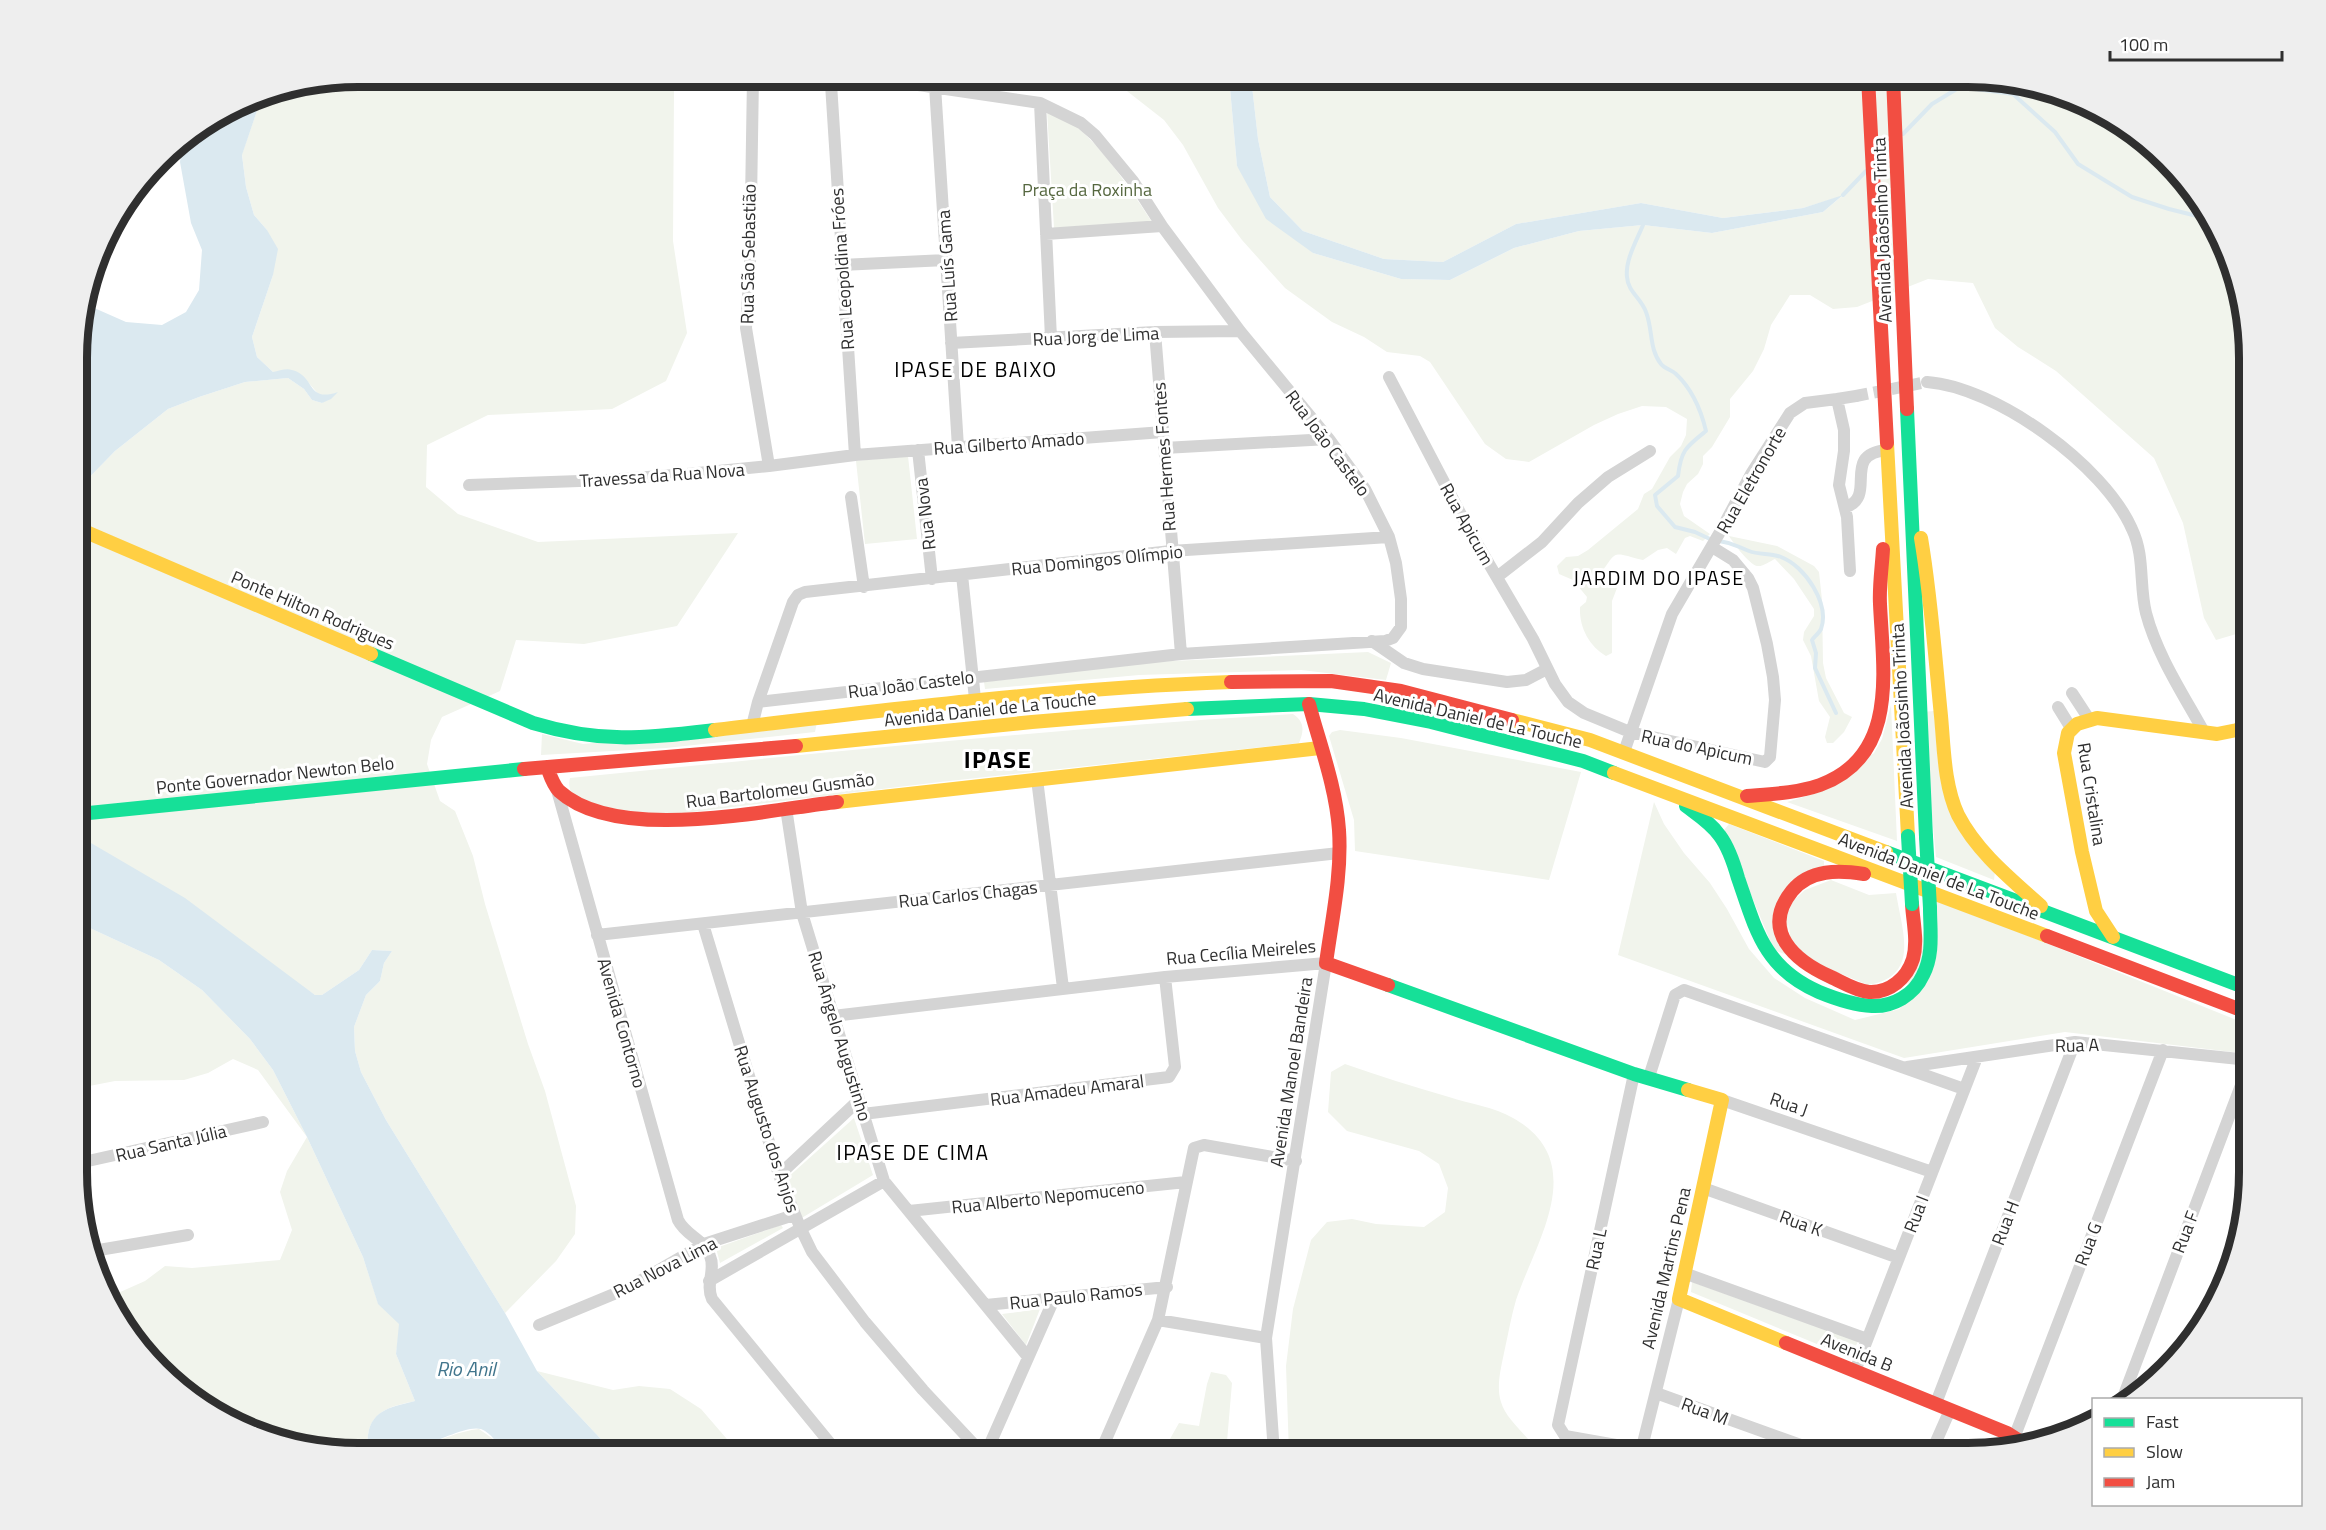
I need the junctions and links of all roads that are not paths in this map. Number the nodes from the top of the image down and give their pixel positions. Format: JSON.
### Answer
{"nodes":[{"id":1,"x":753,"y":87,"type":"edge"},
{"id":2,"x":833,"y":87,"type":"edge"},
{"id":3,"x":935,"y":87,"type":"edge"},
{"id":4,"x":941,"y":87,"type":"edge"},
{"id":5,"x":1869,"y":87,"type":"edge"},
{"id":6,"x":1893,"y":87,"type":"edge"},
{"id":7,"x":1040,"y":103,"type":"junction"},
{"id":8,"x":1162,"y":226,"type":"junction"},
{"id":9,"x":1046,"y":234,"type":"junction"},
{"id":10,"x":946,"y":260,"type":"junction"},
{"id":11,"x":841,"y":266,"type":"junction"},
{"id":12,"x":1240,"y":331,"type":"junction"},
{"id":13,"x":1155,"y":332,"type":"junction"},
{"id":14,"x":1051,"y":339,"type":"junction"},
{"id":15,"x":951,"y":343,"type":"junction"},
{"id":16,"x":1389,"y":377,"type":"dead end"},
{"id":17,"x":1928,"y":382,"type":"tunnel mouth"},
{"id":18,"x":1856,"y":396,"type":"tunnel mouth"},
{"id":19,"x":1837,"y":399,"type":"junction"},
{"id":20,"x":1163,"y":432,"type":"junction"},
{"id":21,"x":1329,"y":439,"type":"junction"},
{"id":22,"x":958,"y":447,"type":"junction"},
{"id":23,"x":1164,"y":448,"type":"junction"},
{"id":24,"x":918,"y":450,"type":"junction"},
{"id":25,"x":1887,"y":450,"type":"junction"},
{"id":26,"x":1650,"y":451,"type":"dead end"},
{"id":27,"x":855,"y":454,"type":"junction"},
{"id":28,"x":769,"y":466,"type":"junction"},
{"id":29,"x":1910,"y":474,"type":"junction"},
{"id":30,"x":1889,"y":478,"type":"junction"},
{"id":31,"x":469,"y":485,"type":"dead end"},
{"id":32,"x":851,"y":497,"type":"dead end"},
{"id":33,"x":1846,"y":507,"type":"junction"},
{"id":34,"x":87,"y":532,"type":"edge"},
{"id":35,"x":1389,"y":537,"type":"junction"},
{"id":36,"x":1712,"y":547,"type":"junction"},
{"id":37,"x":1171,"y":551,"type":"junction"},
{"id":38,"x":1850,"y":571,"type":"dead end"},
{"id":39,"x":962,"y":574,"type":"junction"},
{"id":40,"x":1497,"y":577,"type":"junction"},
{"id":41,"x":932,"y":579,"type":"junction"},
{"id":42,"x":864,"y":587,"type":"junction"},
{"id":43,"x":1372,"y":641,"type":"junction"},
{"id":44,"x":1181,"y":654,"type":"junction"},
{"id":45,"x":1547,"y":669,"type":"junction"},
{"id":46,"x":972,"y":677,"type":"junction"},
{"id":47,"x":1083,"y":691,"type":"junction"},
{"id":48,"x":2072,"y":693,"type":"dead end"},
{"id":49,"x":975,"y":699,"type":"junction"},
{"id":50,"x":758,"y":702,"type":"junction"},
{"id":51,"x":1309,"y":704,"type":"junction"},
{"id":52,"x":2058,"y":707,"type":"dead end"},
{"id":53,"x":888,"y":708,"type":"junction"},
{"id":54,"x":2089,"y":719,"type":"junction"},
{"id":55,"x":1032,"y":722,"type":"junction"},
{"id":56,"x":533,"y":723,"type":"joint"},
{"id":57,"x":752,"y":726,"type":"junction"},
{"id":58,"x":2071,"y":728,"type":"junction"},
{"id":59,"x":2239,"y":729,"type":"edge"},
{"id":60,"x":1630,"y":732,"type":"junction"},
{"id":61,"x":2204,"y":732,"type":"junction"},
{"id":62,"x":833,"y":743,"type":"junction"},
{"id":63,"x":1320,"y":748,"type":"junction"},
{"id":64,"x":1624,"y":753,"type":"junction"},
{"id":65,"x":547,"y":767,"type":"junction"},
{"id":66,"x":476,"y":773,"type":"joint"},
{"id":67,"x":1037,"y":778,"type":"junction"},
{"id":68,"x":557,"y":790,"type":"junction"},
{"id":69,"x":1671,"y":794,"type":"junction"},
{"id":70,"x":1739,"y":796,"type":"junction"},
{"id":71,"x":786,"y":808,"type":"junction"},
{"id":72,"x":87,"y":813,"type":"edge"},
{"id":73,"x":1339,"y":853,"type":"junction"},
{"id":74,"x":1894,"y":878,"type":"junction"},
{"id":75,"x":1051,"y":885,"type":"junction"},
{"id":76,"x":802,"y":913,"type":"junction"},
{"id":77,"x":2049,"y":913,"type":"junction"},
{"id":78,"x":703,"y":924,"type":"junction"},
{"id":79,"x":597,"y":935,"type":"junction"},
{"id":80,"x":2113,"y":937,"type":"junction"},
{"id":81,"x":1326,"y":963,"type":"junction"},
{"id":82,"x":1165,"y":977,"type":"junction"},
{"id":83,"x":2239,"y":985,"type":"edge"},
{"id":84,"x":1063,"y":988,"type":"junction"},
{"id":85,"x":2239,"y":1009,"type":"edge"},
{"id":86,"x":833,"y":1016,"type":"junction"},
{"id":87,"x":2075,"y":1042,"type":"junction"},
{"id":88,"x":2163,"y":1050,"type":"junction"},
{"id":89,"x":1977,"y":1057,"type":"junction"},
{"id":90,"x":2239,"y":1061,"type":"edge"},
{"id":91,"x":1906,"y":1067,"type":"junction"},
{"id":92,"x":1634,"y":1074,"type":"junction"},
{"id":93,"x":1649,"y":1077,"type":"junction"},
{"id":94,"x":1964,"y":1089,"type":"junction"},
{"id":95,"x":2239,"y":1089,"type":"edge"},
{"id":96,"x":859,"y":1100,"type":"junction"},
{"id":97,"x":1722,"y":1100,"type":"junction"},
{"id":98,"x":863,"y":1114,"type":"junction"},
{"id":99,"x":263,"y":1122,"type":"dead end"},
{"id":100,"x":87,"y":1161,"type":"edge"},
{"id":101,"x":1296,"y":1161,"type":"junction"},
{"id":102,"x":1932,"y":1172,"type":"junction"},
{"id":103,"x":779,"y":1175,"type":"junction"},
{"id":104,"x":884,"y":1181,"type":"junction"},
{"id":105,"x":1186,"y":1182,"type":"junction"},
{"id":106,"x":1703,"y":1188,"type":"junction"},
{"id":107,"x":909,"y":1211,"type":"junction"},
{"id":108,"x":794,"y":1215,"type":"junction"},
{"id":109,"x":800,"y":1227,"type":"junction"},
{"id":110,"x":188,"y":1235,"type":"dead end"},
{"id":111,"x":704,"y":1244,"type":"junction"},
{"id":112,"x":98,"y":1250,"type":"edge"},
{"id":113,"x":1899,"y":1258,"type":"junction"},
{"id":114,"x":1684,"y":1273,"type":"junction"},
{"id":115,"x":709,"y":1281,"type":"junction"},
{"id":116,"x":1167,"y":1287,"type":"junction"},
{"id":117,"x":1054,"y":1299,"type":"junction"},
{"id":118,"x":1679,"y":1299,"type":"junction"},
{"id":119,"x":986,"y":1305,"type":"junction"},
{"id":120,"x":1158,"y":1320,"type":"junction"},
{"id":121,"x":539,"y":1325,"type":"dead end"},
{"id":122,"x":1266,"y":1338,"type":"junction"},
{"id":123,"x":1867,"y":1339,"type":"junction"},
{"id":124,"x":1028,"y":1357,"type":"junction"},
{"id":125,"x":1855,"y":1371,"type":"junction"},
{"id":126,"x":2125,"y":1392,"type":"edge"},
{"id":127,"x":1656,"y":1393,"type":"junction"},
{"id":128,"x":1936,"y":1403,"type":"junction"},
{"id":129,"x":1950,"y":1410,"type":"junction"},
{"id":130,"x":2015,"y":1439,"type":"edge"},
{"id":131,"x":2018,"y":1439,"type":"edge"},
{"id":132,"x":830,"y":1443,"type":"edge"},
{"id":133,"x":974,"y":1443,"type":"edge"},
{"id":134,"x":989,"y":1443,"type":"edge"},
{"id":135,"x":1104,"y":1443,"type":"edge"},
{"id":136,"x":1273,"y":1443,"type":"edge"},
{"id":137,"x":1602,"y":1443,"type":"edge"},
{"id":138,"x":1643,"y":1443,"type":"edge"},
{"id":139,"x":1795,"y":1443,"type":"edge"},
{"id":140,"x":1935,"y":1443,"type":"edge"}],
"edges":[{"from":1,"to":28,"type":"street","name":"Rua São Sebastião"},
{"from":2,"to":11,"type":"street","name":"Rua Leopoldina Fróes"},
{"from":3,"to":10,"type":"street","name":"Rua Luís Gama"},
{"from":4,"to":7,"type":"street","name":"Rua João Castelo"},
{"from":5,"to":25,"type":"main road","name":"Avenida Joãosinho Trinta"},
{"from":6,"to":29,"type":"main road","name":"Avenida Joãosinho Trinta"},
{"from":7,"to":8,"type":"street","name":"Rua João Castelo"},
{"from":7,"to":9,"type":"street"},
{"from":8,"to":9,"type":"street"},
{"from":8,"to":12,"type":"street","name":"Rua João Castelo"},
{"from":9,"to":14,"type":"street"},
{"from":10,"to":11,"type":"street"},
{"from":10,"to":15,"type":"street","name":"Rua Luís Gama"},
{"from":11,"to":27,"type":"street","name":"Rua Leopoldina Fróes"},
{"from":12,"to":13,"type":"street","name":"Rua Jorg de Lima"},
{"from":12,"to":21,"type":"street","name":"Rua João Castelo"},
{"from":13,"to":14,"type":"street","name":"Rua Jorg de Lima"},
{"from":13,"to":20,"type":"street","name":"Rua Hermes Fontes"},
{"from":14,"to":15,"type":"street","name":"Rua Jorg de Lima"},
{"from":15,"to":22,"type":"street","name":"Rua Luís Gama"},
{"from":16,"to":40,"type":"street","name":"Rua Apicum"},
{"from":17,"to":61,"type":"street"},
{"from":18,"to":19,"type":"street","name":"Rua Eletronorte"},
{"from":19,"to":33,"type":"street"},
{"from":19,"to":36,"type":"street","name":"Rua Eletronorte"},
{"from":20,"to":22,"type":"street","name":"Rua Gilberto Amado"},
{"from":20,"to":23,"type":"street","name":"Rua Hermes Fontes"},
{"from":21,"to":23,"type":"street"},
{"from":21,"to":35,"type":"street","name":"Rua João Castelo"},
{"from":22,"to":24,"type":"street","name":"Rua Gilberto Amado"},
{"from":23,"to":37,"type":"street","name":"Rua Hermes Fontes"},
{"from":24,"to":27,"type":"street","name":"Rua Gilberto Amado"},
{"from":24,"to":41,"type":"street","name":"Rua Nova"},
{"from":25,"to":30,"type":"main road","name":"Avenida Joãosinho Trinta"},
{"from":25,"to":33,"type":"street"},
{"from":26,"to":40,"type":"street"},
{"from":27,"to":28,"type":"street","name":"Travessa da Rua Nova"},
{"from":28,"to":31,"type":"street","name":"Travessa da Rua Nova"},
{"from":29,"to":69,"type":"main road","name":"Avenida Joãosinho Trinta","bridge":true},
{"from":29,"to":77,"type":"main road"},
{"from":30,"to":70,"type":"main road"},
{"from":30,"to":74,"type":"main road","name":"Avenida Joãosinho Trinta","bridge":true},
{"from":32,"to":42,"type":"street"},
{"from":33,"to":38,"type":"street"},
{"from":34,"to":56,"type":"main road","name":"Ponte Hilton Rodrigues"},
{"from":35,"to":37,"type":"street","name":"Rua Domingos Olímpio"},
{"from":35,"to":43,"type":"street","name":"Rua João Castelo"},
{"from":36,"to":60,"type":"street","name":"Rua Eletronorte"},
{"from":36,"to":60,"type":"street","name":"Rua do Apicum"},
{"from":37,"to":39,"type":"street","name":"Rua Domingos Olímpio"},
{"from":37,"to":44,"type":"street","name":"Rua Hermes Fontes"},
{"from":39,"to":41,"type":"street","name":"Rua Domingos Olímpio"},
{"from":39,"to":46,"type":"street"},
{"from":40,"to":45,"type":"street","name":"Rua Apicum"},
{"from":41,"to":42,"type":"street","name":"Rua Domingos Olímpio"},
{"from":42,"to":50,"type":"street","name":"Rua Domingos Olímpio"},
{"from":43,"to":44,"type":"street","name":"Rua João Castelo"},
{"from":43,"to":45,"type":"street"},
{"from":44,"to":46,"type":"street","name":"Rua João Castelo"},
{"from":45,"to":60,"type":"street","name":"Rua Apicum"},
{"from":46,"to":49,"type":"street"},
{"from":46,"to":50,"type":"street","name":"Rua João Castelo"},
{"from":47,"to":49,"type":"main road","name":"Avenida Daniel de La Touche"},
{"from":47,"to":55,"type":"main road"},
{"from":47,"to":64,"type":"main road","name":"Avenida Daniel de La Touche"},
{"from":48,"to":54,"type":"street"},
{"from":49,"to":53,"type":"main road","name":"Avenida Daniel de La Touche"},
{"from":50,"to":57,"type":"street"},
{"from":51,"to":55,"type":"main road","name":"Avenida Daniel de La Touche"},
{"from":51,"to":63,"type":"main road","name":"Avenida Manoel Bandeira"},
{"from":51,"to":69,"type":"main road","name":"Avenida Daniel de La Touche"},
{"from":52,"to":58,"type":"street"},
{"from":53,"to":57,"type":"main road","name":"Avenida Daniel de La Touche"},
{"from":53,"to":62,"type":"main road"},
{"from":54,"to":58,"type":"main road","name":"Rua Cristalina"},
{"from":54,"to":61,"type":"main road","name":"Rua Cristalina"},
{"from":55,"to":62,"type":"main road","name":"Avenida Daniel de La Touche"},
{"from":56,"to":57,"type":"main road","name":"Avenida Daniel de La Touche"},
{"from":58,"to":80,"type":"main road","name":"Rua Cristalina"},
{"from":59,"to":61,"type":"main road","name":"Rua Cristalina"},
{"from":60,"to":64,"type":"street","name":"Rua Eletronorte"},
{"from":62,"to":65,"type":"main road","name":"Avenida Daniel de La Touche"},
{"from":63,"to":67,"type":"main road","name":"Rua Bartolomeu Gusmão"},
{"from":63,"to":73,"type":"main road","name":"Avenida Manoel Bandeira"},
{"from":64,"to":70,"type":"main road","name":"Avenida Daniel de La Touche"},
{"from":65,"to":66,"type":"main road","name":"Avenida Daniel de La Touche"},
{"from":65,"to":68,"type":"main road"},
{"from":66,"to":72,"type":"main road","name":"Ponte Governador Newton Belo"},
{"from":67,"to":71,"type":"main road","name":"Rua Bartolomeu Gusmão"},
{"from":67,"to":75,"type":"street"},
{"from":68,"to":71,"type":"main road","name":"Rua Bartolomeu Gusmão"},
{"from":68,"to":79,"type":"street","name":"Avenida Contorno"},
{"from":69,"to":74,"type":"main road","name":"Avenida Daniel de La Touche"},
{"from":70,"to":77,"type":"main road","name":"Avenida Daniel de La Touche"},
{"from":71,"to":76,"type":"street","name":"Rua Ângelo Augustinho"},
{"from":73,"to":75,"type":"street","name":"Rua Carlos Chagas"},
{"from":73,"to":81,"type":"main road","name":"Avenida Manoel Bandeira"},
{"from":74,"to":85,"type":"main road","name":"Avenida Daniel de La Touche"},
{"from":75,"to":76,"type":"street","name":"Rua Carlos Chagas"},
{"from":75,"to":84,"type":"street"},
{"from":76,"to":78,"type":"street","name":"Rua Carlos Chagas"},
{"from":76,"to":86,"type":"street","name":"Rua Ângelo Augustinho"},
{"from":77,"to":80,"type":"main road","name":"Avenida Daniel de La Touche"},
{"from":78,"to":79,"type":"street","name":"Rua Carlos Chagas"},
{"from":78,"to":103,"type":"street","name":"Rua Augusto dos Anjos"},
{"from":79,"to":111,"type":"street","name":"Avenida Contorno"},
{"from":80,"to":83,"type":"main road","name":"Avenida Daniel de La Touche"},
{"from":81,"to":82,"type":"street","name":"Rua Cecília Meireles"},
{"from":81,"to":92,"type":"main road","name":"Rua Cecília Meireles"},
{"from":81,"to":101,"type":"street","name":"Avenida Manoel Bandeira"},
{"from":82,"to":84,"type":"street","name":"Rua Cecília Meireles"},
{"from":82,"to":98,"type":"street","name":"Rua Amadeu Amaral"},
{"from":84,"to":86,"type":"street","name":"Rua Cecília Meireles"},
{"from":86,"to":96,"type":"street","name":"Rua Ângelo Augustinho"},
{"from":87,"to":88,"type":"street","name":"Rua A"},
{"from":87,"to":89,"type":"street","name":"Rua A"},
{"from":87,"to":128,"type":"street","name":"Rua H"},
{"from":88,"to":90,"type":"street","name":"Rua A"},
{"from":88,"to":131,"type":"street","name":"Rua G"},
{"from":89,"to":91,"type":"street","name":"Rua A"},
{"from":89,"to":94,"type":"street","name":"Rua I"},
{"from":91,"to":93,"type":"street","name":"Rua A"},
{"from":91,"to":94,"type":"street","name":"Rua A"},
{"from":92,"to":93,"type":"main road","name":"Rua J"},
{"from":92,"to":137,"type":"street","name":"Rua L"},
{"from":93,"to":97,"type":"main road","name":"Rua J"},
{"from":94,"to":102,"type":"street","name":"Rua I"},
{"from":95,"to":126,"type":"street","name":"Rua F"},
{"from":96,"to":98,"type":"street","name":"Rua Ângelo Augustinho"},
{"from":96,"to":103,"type":"street"},
{"from":97,"to":102,"type":"street","name":"Rua J"},
{"from":97,"to":106,"type":"main road","name":"Avenida Martins Pena"},
{"from":98,"to":104,"type":"street","name":"Rua Ângelo Augustinho"},
{"from":99,"to":100,"type":"street","name":"Rua Santa Júlia"},
{"from":101,"to":105,"type":"street"},
{"from":101,"to":122,"type":"street","name":"Avenida Manoel Bandeira"},
{"from":102,"to":113,"type":"street","name":"Rua I"},
{"from":103,"to":108,"type":"street","name":"Rua Augusto dos Anjos"},
{"from":104,"to":107,"type":"street","name":"Rua Ângelo Augustinho"},
{"from":104,"to":109,"type":"street","name":"Rua Nova Lima"},
{"from":105,"to":107,"type":"street","name":"Rua Alberto Nepomuceno"},
{"from":105,"to":116,"type":"street"},
{"from":106,"to":113,"type":"street","name":"Rua K"},
{"from":106,"to":114,"type":"main road","name":"Avenida Martins Pena"},
{"from":107,"to":119,"type":"street","name":"Rua Ângelo Augustinho"},
{"from":108,"to":109,"type":"street","name":"Rua Augusto dos Anjos"},
{"from":108,"to":111,"type":"street","name":"Rua Nova Lima"},
{"from":109,"to":115,"type":"street","name":"Rua Nova Lima"},
{"from":109,"to":133,"type":"street","name":"Rua Augusto dos Anjos"},
{"from":110,"to":112,"type":"street"},
{"from":111,"to":115,"type":"street"},
{"from":111,"to":121,"type":"street","name":"Rua Nova Lima"},
{"from":113,"to":123,"type":"street","name":"Rua I"},
{"from":114,"to":118,"type":"main road","name":"Avenida Martins Pena"},
{"from":114,"to":123,"type":"street"},
{"from":115,"to":132,"type":"street"},
{"from":116,"to":117,"type":"street","name":"Rua Paulo Ramos"},
{"from":116,"to":120,"type":"street"},
{"from":117,"to":119,"type":"street","name":"Rua Paulo Ramos"},
{"from":117,"to":124,"type":"street"},
{"from":118,"to":125,"type":"main road","name":"Avenida B"},
{"from":118,"to":127,"type":"street","name":"Avenida Martins Pena"},
{"from":119,"to":124,"type":"street","name":"Rua Ângelo Augustinho"},
{"from":120,"to":122,"type":"street"},
{"from":120,"to":135,"type":"street"},
{"from":122,"to":136,"type":"street","name":"Avenida Manoel Bandeira"},
{"from":123,"to":125,"type":"street","name":"Rua I"},
{"from":124,"to":134,"type":"street"},
{"from":125,"to":128,"type":"main road","name":"Avenida B"},
{"from":127,"to":138,"type":"street","name":"Avenida Martins Pena"},
{"from":127,"to":139,"type":"street","name":"Rua M"},
{"from":128,"to":129,"type":"main road","name":"Avenida B"},
{"from":129,"to":130,"type":"main road","name":"Avenida B"},
{"from":129,"to":140,"type":"street"}]}
